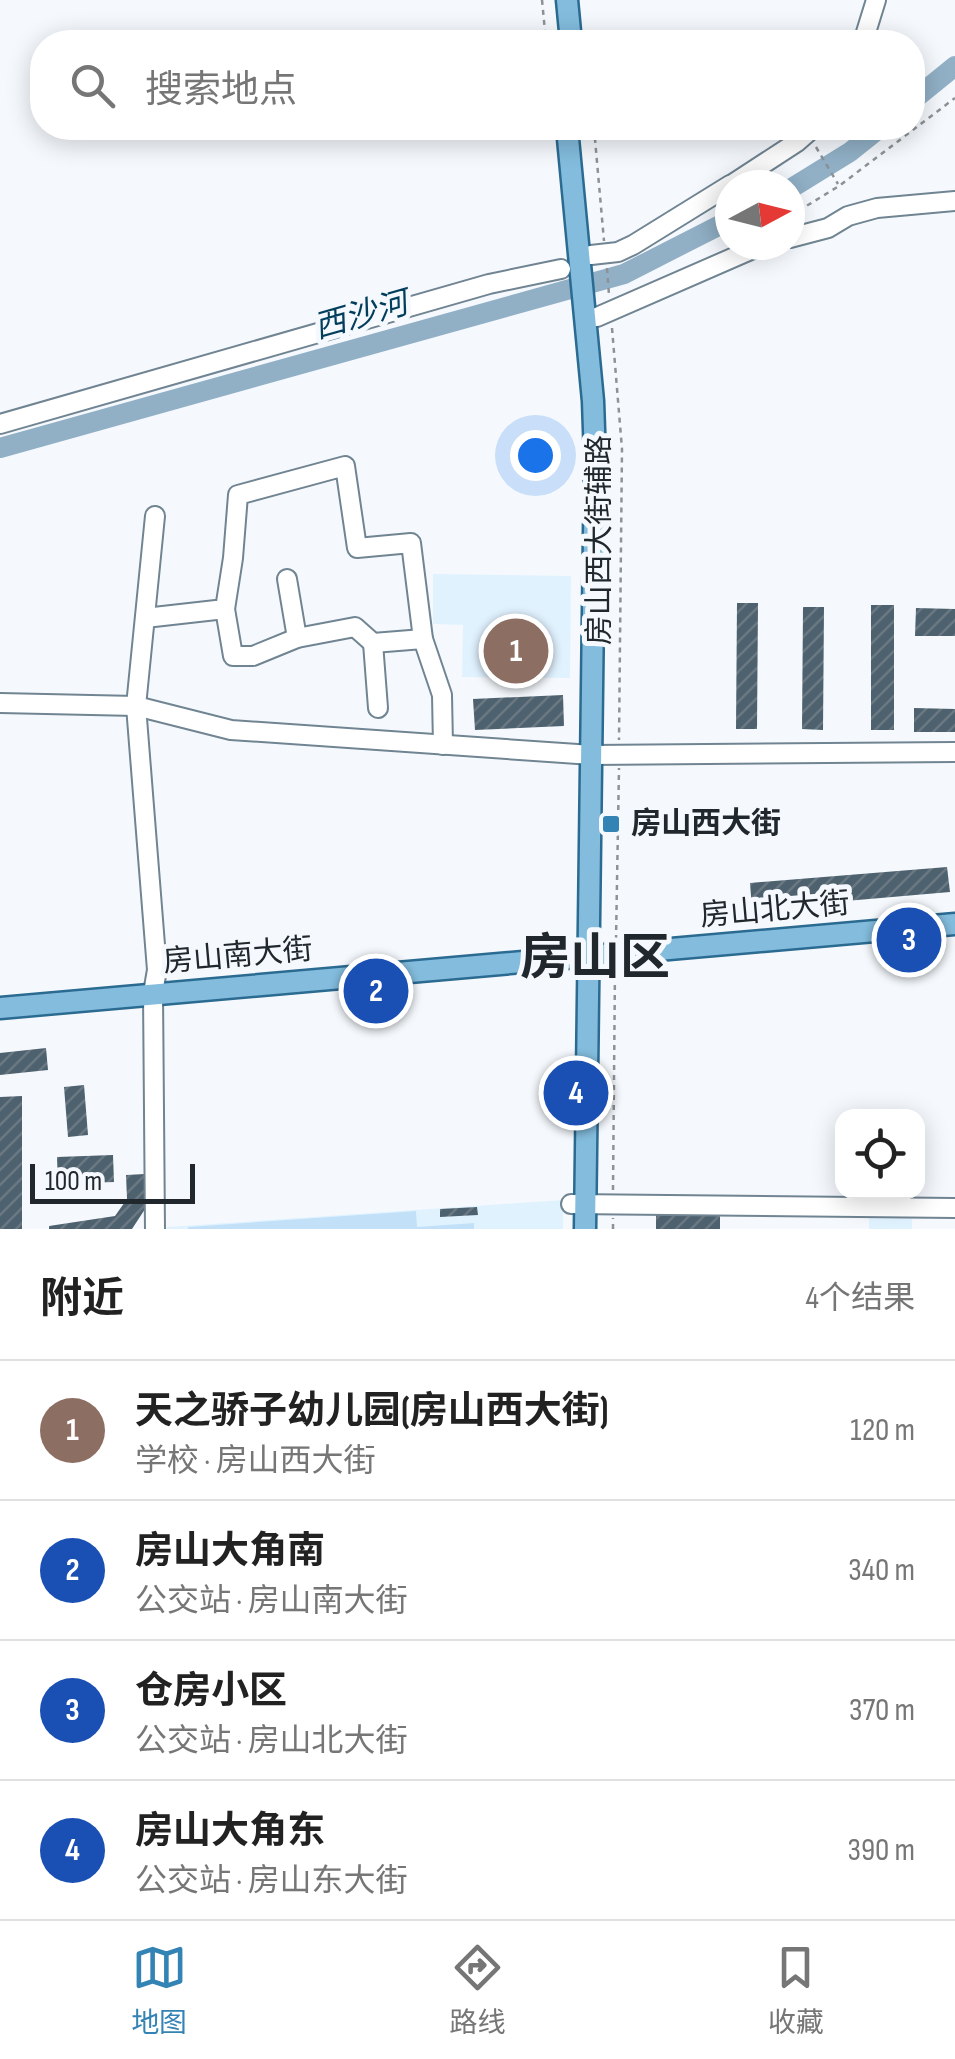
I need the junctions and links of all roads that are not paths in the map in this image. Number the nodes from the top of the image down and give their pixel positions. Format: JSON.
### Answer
{"nodes":[{"id":1,"x":555,"y":0,"type":"edge"},
{"id":2,"x":567,"y":0,"type":"edge"},
{"id":3,"x":876,"y":0,"type":"edge"},
{"id":4,"x":558,"y":30,"type":"edge"},
{"id":5,"x":570,"y":30,"type":"edge"},
{"id":6,"x":867,"y":30,"type":"edge"},
{"id":7,"x":569,"y":140,"type":"edge"},
{"id":8,"x":580,"y":140,"type":"edge"},
{"id":9,"x":799,"y":140,"type":"edge"},
{"id":10,"x":753,"y":170,"type":"edge"},
{"id":11,"x":715,"y":194,"type":"edge"},
{"id":12,"x":955,"y":202,"type":"edge"},
{"id":13,"x":805,"y":234,"type":"edge"},
{"id":14,"x":722,"y":260,"type":"edge"},
{"id":15,"x":589,"y":262,"type":"junction"},
{"id":16,"x":599,"y":306,"type":"junction"},
{"id":17,"x":0,"y":424,"type":"edge"},
{"id":18,"x":156,"y":516,"type":"dead end"},
{"id":19,"x":287,"y":579,"type":"dead end"},
{"id":20,"x":224,"y":609,"type":"junction"},
{"id":21,"x":145,"y":618,"type":"junction"},
{"id":22,"x":298,"y":638,"type":"junction"},
{"id":23,"x":423,"y":639,"type":"junction"},
{"id":24,"x":373,"y":643,"type":"junction"},
{"id":25,"x":0,"y":703,"type":"edge"},
{"id":26,"x":136,"y":706,"type":"junction"},
{"id":27,"x":378,"y":708,"type":"dead end"},
{"id":28,"x":443,"y":745,"type":"junction"},
{"id":29,"x":955,"y":752,"type":"edge"},
{"id":30,"x":604,"y":755,"type":"junction"},
{"id":31,"x":955,"y":924,"type":"edge"},
{"id":32,"x":601,"y":956,"type":"junction"},
{"id":33,"x":153,"y":993,"type":"junction"},
{"id":34,"x":0,"y":1008,"type":"edge"},
{"id":35,"x":591,"y":1204,"type":"junction"},
{"id":36,"x":955,"y":1208,"type":"edge"},
{"id":37,"x":155,"y":1229,"type":"edge"},
{"id":38,"x":585,"y":1229,"type":"edge"},
{"id":39,"x":596,"y":1229,"type":"edge"}],
"edges":[{"from":1,"to":4,"type":"main road"},
{"from":2,"to":5,"type":"main road"},
{"from":3,"to":6,"type":"street"},
{"from":7,"to":15,"type":"main road"},
{"from":8,"to":15,"type":"main road"},
{"from":9,"to":10,"type":"street"},
{"from":11,"to":15,"type":"street"},
{"from":12,"to":13,"type":"street"},
{"from":14,"to":16,"type":"street"},
{"from":15,"to":16,"type":"main road"},
{"from":15,"to":17,"type":"street"},
{"from":16,"to":30,"type":"main road"},
{"from":18,"to":21,"type":"street"},
{"from":19,"to":22,"type":"street"},
{"from":20,"to":21,"type":"street"},
{"from":20,"to":22,"type":"street"},
{"from":20,"to":23,"type":"street"},
{"from":21,"to":26,"type":"street"},
{"from":22,"to":24,"type":"street"},
{"from":23,"to":24,"type":"street"},
{"from":23,"to":28,"type":"street"},
{"from":24,"to":27,"type":"street"},
{"from":25,"to":26,"type":"street"},
{"from":26,"to":28,"type":"street"},
{"from":26,"to":33,"type":"street"},
{"from":28,"to":30,"type":"street"},
{"from":29,"to":30,"type":"street"},
{"from":30,"to":32,"type":"main road"},
{"from":31,"to":32,"type":"main road","name":"房山北大街"},
{"from":32,"to":33,"type":"main road","name":"房山南大街"},
{"from":32,"to":35,"type":"main road"},
{"from":33,"to":34,"type":"main road","name":"房山南大街"},
{"from":33,"to":37,"type":"street"},
{"from":35,"to":36,"type":"street"},
{"from":35,"to":38,"type":"main road"},
{"from":35,"to":39,"type":"main road"}]}
